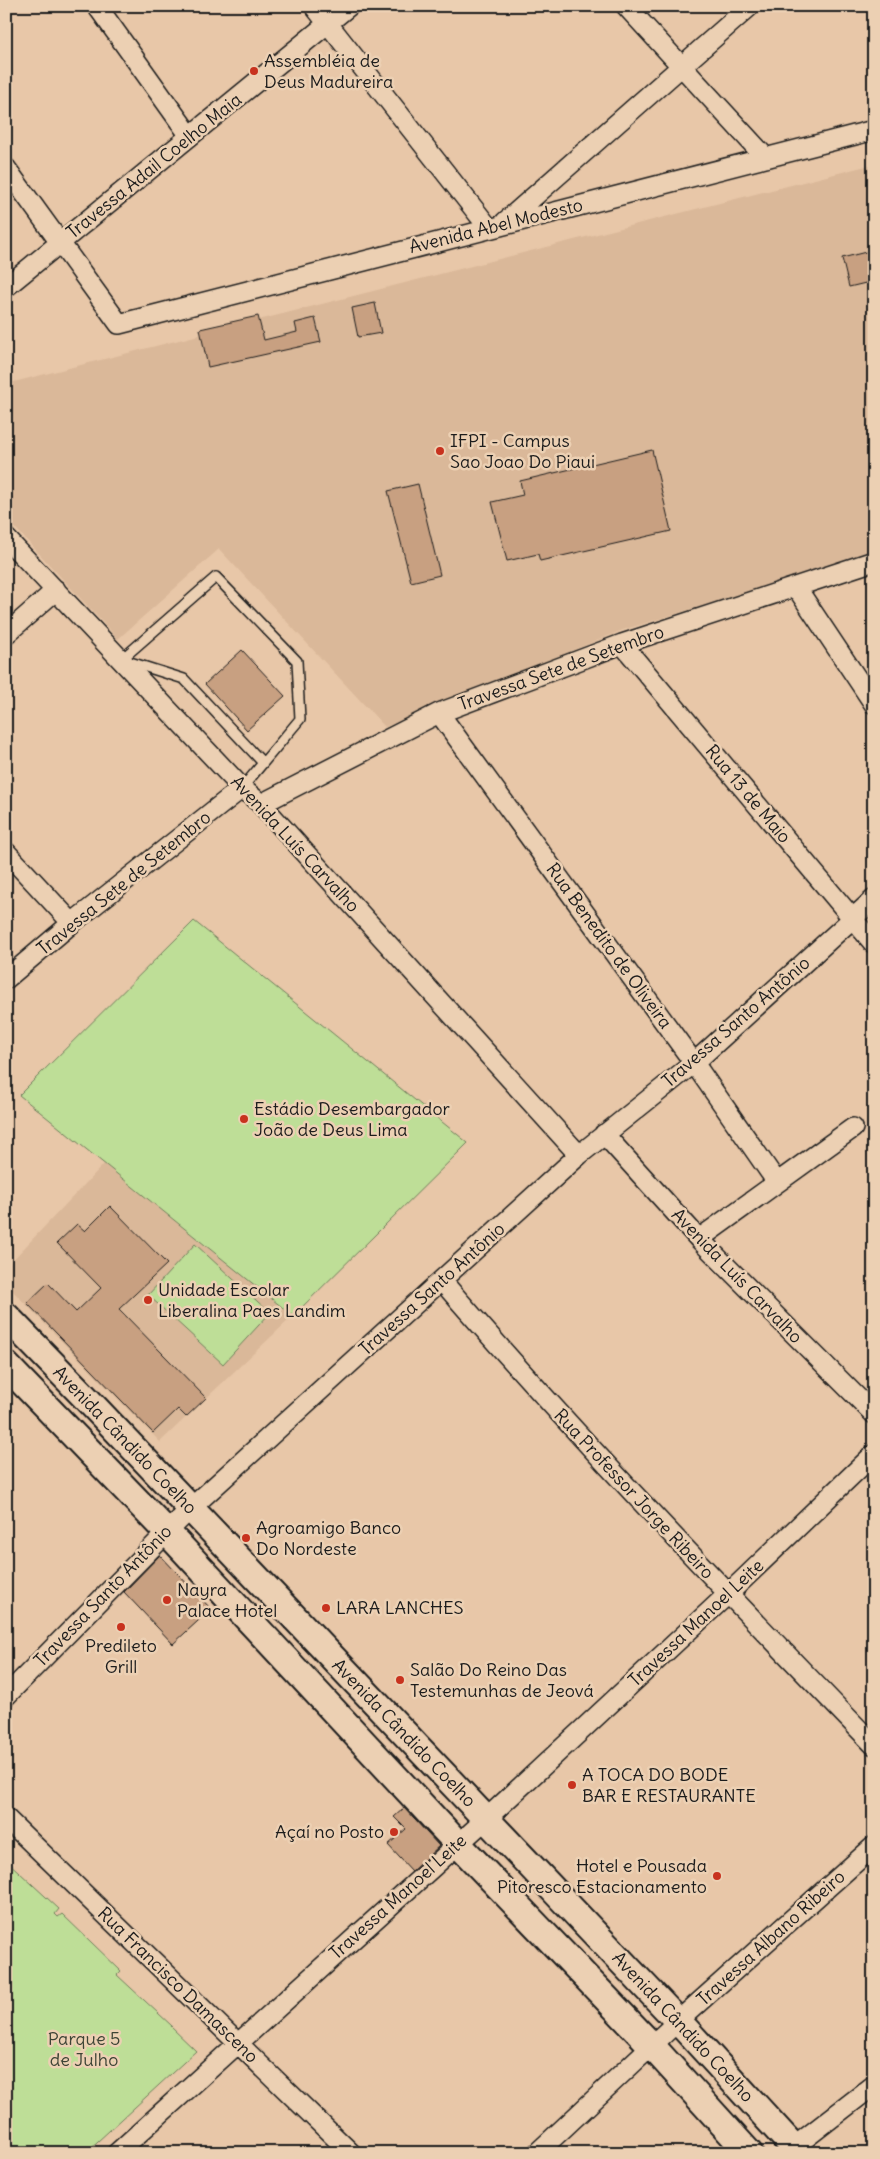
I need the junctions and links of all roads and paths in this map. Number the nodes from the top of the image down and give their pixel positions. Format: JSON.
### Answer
{"nodes":[{"id":1,"x":97,"y":6,"type":"edge"},
{"id":2,"x":314,"y":6,"type":"edge"},
{"id":3,"x":349,"y":6,"type":"edge"},
{"id":4,"x":626,"y":6,"type":"edge"},
{"id":5,"x":750,"y":6,"type":"edge"},
{"id":6,"x":329,"y":23,"type":"junction"},
{"id":7,"x":682,"y":66,"type":"junction"},
{"id":8,"x":874,"y":130,"type":"edge"},
{"id":9,"x":190,"y":136,"type":"junction"},
{"id":10,"x":766,"y":158,"type":"junction"},
{"id":11,"x":6,"y":168,"type":"edge"},
{"id":12,"x":496,"y":226,"type":"junction"},
{"id":13,"x":61,"y":243,"type":"junction"},
{"id":14,"x":6,"y":287,"type":"edge"},
{"id":15,"x":6,"y":538,"type":"edge"},
{"id":16,"x":874,"y":561,"type":"edge"},
{"id":17,"x":796,"y":587,"type":"junction"},
{"id":18,"x":56,"y":590,"type":"junction"},
{"id":19,"x":6,"y":634,"type":"edge"},
{"id":20,"x":622,"y":644,"type":"junction"},
{"id":21,"x":122,"y":660,"type":"junction"},
{"id":22,"x":874,"y":704,"type":"edge"},
{"id":23,"x":440,"y":713,"type":"junction"},
{"id":24,"x":263,"y":763,"type":"junction"},
{"id":25,"x":242,"y":788,"type":"junction"},
{"id":26,"x":261,"y":804,"type":"junction"},
{"id":27,"x":6,"y":852,"type":"edge"},
{"id":28,"x":874,"y":899,"type":"edge"},
{"id":29,"x":853,"y":918,"type":"junction"},
{"id":30,"x":72,"y":923,"type":"junction"},
{"id":31,"x":874,"y":944,"type":"edge"},
{"id":32,"x":6,"y":979,"type":"edge"},
{"id":33,"x":694,"y":1063,"type":"junction"},
{"id":34,"x":853,"y":1128,"type":"dead end"},
{"id":35,"x":604,"y":1134,"type":"junction"},
{"id":36,"x":579,"y":1155,"type":"junction"},
{"id":37,"x":776,"y":1181,"type":"junction"},
{"id":38,"x":699,"y":1239,"type":"junction"},
{"id":39,"x":442,"y":1281,"type":"junction"},
{"id":40,"x":6,"y":1316,"type":"edge"},
{"id":41,"x":6,"y":1365,"type":"edge"},
{"id":42,"x":874,"y":1414,"type":"edge"},
{"id":43,"x":874,"y":1454,"type":"edge"},
{"id":44,"x":191,"y":1508,"type":"junction"},
{"id":45,"x":166,"y":1531,"type":"junction"},
{"id":46,"x":728,"y":1594,"type":"junction"},
{"id":47,"x":6,"y":1696,"type":"edge"},
{"id":48,"x":874,"y":1744,"type":"edge"},
{"id":49,"x":6,"y":1818,"type":"edge"},
{"id":50,"x":486,"y":1819,"type":"junction"},
{"id":51,"x":458,"y":1844,"type":"junction"},
{"id":52,"x":874,"y":1846,"type":"edge"},
{"id":53,"x":678,"y":2021,"type":"junction"},
{"id":54,"x":237,"y":2042,"type":"junction"},
{"id":55,"x":651,"y":2045,"type":"junction"},
{"id":56,"x":874,"y":2085,"type":"edge"},
{"id":57,"x":795,"y":2151,"type":"edge"},
{"id":58,"x":117,"y":2153,"type":"edge"},
{"id":59,"x":351,"y":2153,"type":"edge"},
{"id":60,"x":537,"y":2153,"type":"edge"},
{"id":61,"x":749,"y":2153,"type":"edge"}],
"edges":[{"from":1,"to":9,"type":"street"},
{"from":2,"to":6,"type":"street"},
{"from":3,"to":6,"type":"street","name":"Travessa Adail Coelho Maia"},
{"from":4,"to":7,"type":"street"},
{"from":5,"to":7,"type":"street"},
{"from":6,"to":9,"type":"street","name":"Travessa Adail Coelho Maia"},
{"from":6,"to":12,"type":"street"},
{"from":7,"to":10,"type":"street"},
{"from":7,"to":12,"type":"street"},
{"from":8,"to":10,"type":"street","name":"Avenida Abel Modesto"},
{"from":9,"to":13,"type":"street","name":"Travessa Adail Coelho Maia"},
{"from":10,"to":12,"type":"street","name":"Avenida Abel Modesto"},
{"from":11,"to":13,"type":"street"},
{"from":12,"to":13,"type":"street","name":"Avenida Abel Modesto"},
{"from":13,"to":14,"type":"street","name":"Travessa Adail Coelho Maia"},
{"from":15,"to":18,"type":"street","name":"Avenida Luís Carvalho"},
{"from":16,"to":17,"type":"street","name":"Travessa Sete de Setembro"},
{"from":17,"to":20,"type":"street","name":"Travessa Sete de Setembro"},
{"from":17,"to":22,"type":"street"},
{"from":18,"to":19,"type":"street"},
{"from":18,"to":21,"type":"street","name":"Avenida Luís Carvalho"},
{"from":20,"to":23,"type":"street","name":"Travessa Sete de Setembro"},
{"from":20,"to":29,"type":"street","name":"Rua 13 de Maio"},
{"from":21,"to":24,"type":"lane"},
{"from":21,"to":24,"type":"lane"},
{"from":21,"to":25,"type":"street","name":"Avenida Luís Carvalho"},
{"from":23,"to":26,"type":"street","name":"Travessa Sete de Setembro"},
{"from":23,"to":33,"type":"street","name":"Rua Benedito de Oliveira"},
{"from":24,"to":25,"type":"lane"},
{"from":25,"to":26,"type":"street","name":"Avenida Luís Carvalho"},
{"from":25,"to":30,"type":"street","name":"Travessa Sete de Setembro"},
{"from":26,"to":36,"type":"street","name":"Avenida Luís Carvalho"},
{"from":27,"to":30,"type":"street"},
{"from":28,"to":29,"type":"street","name":"Travessa Santo Antônio"},
{"from":29,"to":31,"type":"street","name":"Rua 13 de Maio"},
{"from":29,"to":33,"type":"street","name":"Travessa Santo Antônio"},
{"from":30,"to":32,"type":"street","name":"Travessa Sete de Setembro"},
{"from":33,"to":35,"type":"street","name":"Travessa Santo Antônio"},
{"from":33,"to":37,"type":"street","name":"Rua Benedito de Oliveira"},
{"from":34,"to":37,"type":"street"},
{"from":35,"to":36,"type":"street","name":"Travessa Santo Antônio"},
{"from":35,"to":38,"type":"street","name":"Avenida Luís Carvalho"},
{"from":36,"to":39,"type":"street","name":"Travessa Santo Antônio"},
{"from":37,"to":38,"type":"street"},
{"from":38,"to":42,"type":"street","name":"Avenida Luís Carvalho"},
{"from":39,"to":44,"type":"street","name":"Travessa Santo Antônio"},
{"from":39,"to":46,"type":"street","name":"Rua Professor Jorge Ribeiro"},
{"from":40,"to":44,"type":"main road","name":"Avenida Cândido Coelho"},
{"from":41,"to":45,"type":"main road","name":"Avenida Cândido Coelho"},
{"from":43,"to":46,"type":"street","name":"Travessa Manoel Leite"},
{"from":44,"to":45,"type":"street","name":"Travessa Santo Antônio"},
{"from":44,"to":50,"type":"main road","name":"Avenida Cândido Coelho"},
{"from":45,"to":47,"type":"street","name":"Travessa Santo Antônio"},
{"from":45,"to":51,"type":"main road","name":"Avenida Cândido Coelho"},
{"from":46,"to":48,"type":"street","name":"Rua Professor Jorge Ribeiro"},
{"from":46,"to":50,"type":"street","name":"Travessa Manoel Leite"},
{"from":49,"to":54,"type":"street","name":"Rua Francisco Damasceno"},
{"from":50,"to":51,"type":"street","name":"Travessa Manoel Leite"},
{"from":50,"to":53,"type":"main road","name":"Avenida Cândido Coelho"},
{"from":51,"to":54,"type":"street","name":"Travessa Manoel Leite"},
{"from":51,"to":55,"type":"main road","name":"Avenida Cândido Coelho"},
{"from":52,"to":53,"type":"street","name":"Travessa Albano Ribeiro"},
{"from":53,"to":55,"type":"street","name":"Travessa Albano Ribeiro"},
{"from":53,"to":57,"type":"main road","name":"Avenida Cândido Coelho"},
{"from":54,"to":58,"type":"street","name":"Travessa Manoel Leite"},
{"from":54,"to":59,"type":"street","name":"Rua Francisco Damasceno"},
{"from":55,"to":60,"type":"street","name":"Travessa Albano Ribeiro"},
{"from":55,"to":61,"type":"main road","name":"Avenida Cândido Coelho"},
{"from":56,"to":57,"type":"street"}]}
